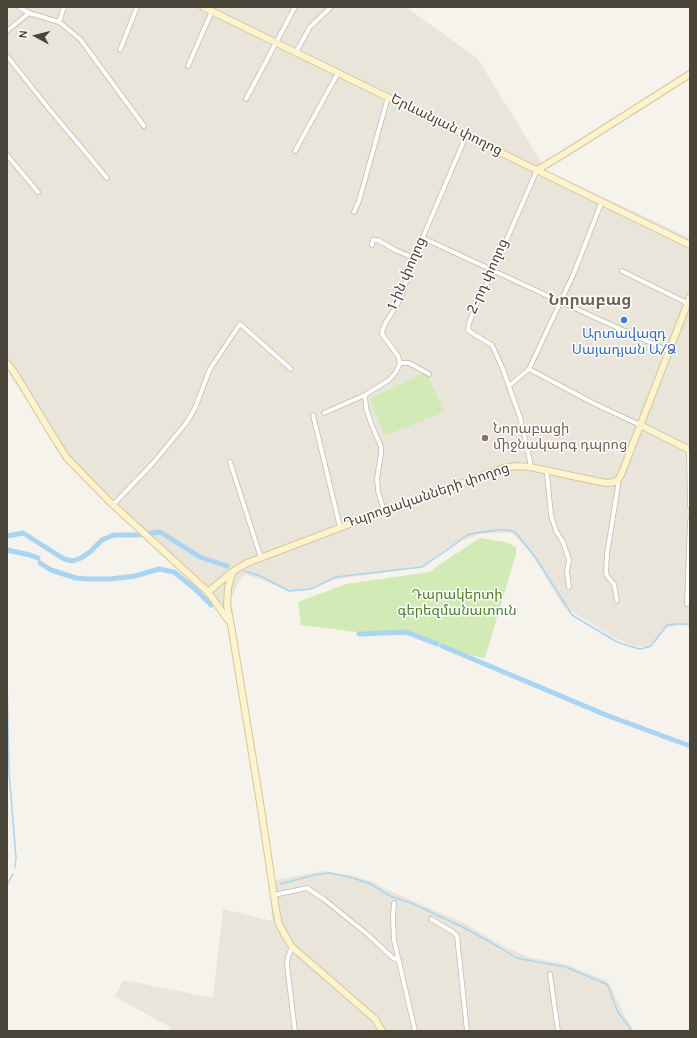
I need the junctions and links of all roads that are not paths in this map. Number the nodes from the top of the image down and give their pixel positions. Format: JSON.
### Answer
{"nodes":[{"id":1,"x":19,"y":7,"type":"edge"},
{"id":2,"x":64,"y":7,"type":"edge"},
{"id":3,"x":137,"y":7,"type":"edge"},
{"id":4,"x":203,"y":7,"type":"edge"},
{"id":5,"x":295,"y":7,"type":"edge"},
{"id":6,"x":331,"y":7,"type":"edge"},
{"id":7,"x":212,"y":11,"type":"junction"},
{"id":8,"x":29,"y":13,"type":"junction"},
{"id":9,"x":59,"y":22,"type":"junction"},
{"id":10,"x":7,"y":31,"type":"edge"},
{"id":11,"x":277,"y":42,"type":"junction"},
{"id":12,"x":120,"y":50,"type":"dead end"},
{"id":13,"x":296,"y":52,"type":"junction"},
{"id":14,"x":7,"y":56,"type":"edge"},
{"id":15,"x":188,"y":66,"type":"dead end"},
{"id":16,"x":338,"y":73,"type":"junction"},
{"id":17,"x":690,"y":74,"type":"edge"},
{"id":18,"x":388,"y":97,"type":"junction"},
{"id":19,"x":246,"y":99,"type":"dead end"},
{"id":20,"x":144,"y":126,"type":"dead end"},
{"id":21,"x":466,"y":136,"type":"junction"},
{"id":22,"x":295,"y":151,"type":"dead end"},
{"id":23,"x":7,"y":155,"type":"edge"},
{"id":24,"x":537,"y":170,"type":"junction"},
{"id":25,"x":107,"y":178,"type":"dead end"},
{"id":26,"x":38,"y":192,"type":"dead end"},
{"id":27,"x":602,"y":201,"type":"junction"},
{"id":28,"x":354,"y":212,"type":"dead end"},
{"id":29,"x":423,"y":238,"type":"junction"},
{"id":30,"x":372,"y":245,"type":"dead end"},
{"id":31,"x":690,"y":245,"type":"edge"},
{"id":32,"x":414,"y":258,"type":"junction"},
{"id":33,"x":493,"y":271,"type":"junction"},
{"id":34,"x":622,"y":272,"type":"dead end"},
{"id":35,"x":689,"y":300,"type":"edge"},
{"id":36,"x":561,"y":302,"type":"junction"},
{"id":37,"x":669,"y":351,"type":"junction"},
{"id":38,"x":7,"y":363,"type":"edge"},
{"id":39,"x":400,"y":364,"type":"junction"},
{"id":40,"x":291,"y":369,"type":"dead end"},
{"id":41,"x":529,"y":369,"type":"junction"},
{"id":42,"x":429,"y":374,"type":"dead end"},
{"id":43,"x":509,"y":386,"type":"junction"},
{"id":44,"x":365,"y":395,"type":"junction"},
{"id":45,"x":324,"y":413,"type":"dead end"},
{"id":46,"x":313,"y":415,"type":"dead end"},
{"id":47,"x":640,"y":425,"type":"junction"},
{"id":48,"x":690,"y":450,"type":"edge"},
{"id":49,"x":230,"y":462,"type":"dead end"},
{"id":50,"x":530,"y":467,"type":"junction"},
{"id":51,"x":547,"y":470,"type":"junction"},
{"id":52,"x":618,"y":480,"type":"junction"},
{"id":53,"x":113,"y":505,"type":"junction"},
{"id":54,"x":690,"y":506,"type":"edge"},
{"id":55,"x":384,"y":511,"type":"junction"},
{"id":56,"x":690,"y":521,"type":"edge"},
{"id":57,"x":340,"y":528,"type":"junction"},
{"id":58,"x":260,"y":558,"type":"junction"},
{"id":59,"x":232,"y":572,"type":"junction"},
{"id":60,"x":569,"y":587,"type":"dead end"},
{"id":61,"x":208,"y":592,"type":"junction"},
{"id":62,"x":617,"y":601,"type":"dead end"},
{"id":63,"x":687,"y":604,"type":"dead end"},
{"id":64,"x":230,"y":622,"type":"junction"},
{"id":65,"x":274,"y":895,"type":"junction"},
{"id":66,"x":394,"y":902,"type":"dead end"},
{"id":67,"x":431,"y":919,"type":"dead end"},
{"id":68,"x":292,"y":947,"type":"junction"},
{"id":69,"x":399,"y":960,"type":"junction"},
{"id":70,"x":550,"y":974,"type":"dead end"},
{"id":71,"x":295,"y":1031,"type":"edge"},
{"id":72,"x":382,"y":1031,"type":"edge"},
{"id":73,"x":415,"y":1031,"type":"edge"},
{"id":74,"x":467,"y":1031,"type":"edge"},
{"id":75,"x":558,"y":1031,"type":"edge"}],
"edges":[{"from":1,"to":8,"type":"street"},
{"from":2,"to":9,"type":"street"},
{"from":3,"to":12,"type":"street"},
{"from":4,"to":7,"type":"main road","name":"Երևանյան փողոց"},
{"from":5,"to":11,"type":"street"},
{"from":6,"to":13,"type":"street"},
{"from":7,"to":11,"type":"main road","name":"Երևանյան փողոց"},
{"from":7,"to":15,"type":"street"},
{"from":8,"to":9,"type":"street"},
{"from":8,"to":10,"type":"street"},
{"from":9,"to":20,"type":"street"},
{"from":11,"to":13,"type":"main road","name":"Երևանյան փողոց"},
{"from":11,"to":19,"type":"street"},
{"from":13,"to":16,"type":"main road","name":"Երևանյան փողոց"},
{"from":14,"to":25,"type":"street"},
{"from":16,"to":18,"type":"main road","name":"Երևանյան փողոց"},
{"from":16,"to":22,"type":"street"},
{"from":17,"to":24,"type":"main road"},
{"from":18,"to":21,"type":"main road","name":"Երևանյան փողոց"},
{"from":18,"to":28,"type":"street"},
{"from":21,"to":24,"type":"main road","name":"Երևանյան փողոց"},
{"from":21,"to":29,"type":"street","name":"1-ին փողոց"},
{"from":23,"to":26,"type":"street"},
{"from":24,"to":27,"type":"main road","name":"Երևանյան փողոց"},
{"from":24,"to":33,"type":"street","name":"2-րդ փողոց"},
{"from":27,"to":31,"type":"main road","name":"Երևանյան փողոց"},
{"from":27,"to":36,"type":"street"},
{"from":29,"to":32,"type":"street","name":"1-ին փողոց"},
{"from":29,"to":33,"type":"street"},
{"from":30,"to":32,"type":"street"},
{"from":32,"to":39,"type":"street","name":"1-ին փողոց"},
{"from":33,"to":36,"type":"street"},
{"from":33,"to":43,"type":"street","name":"2-րդ փողոց"},
{"from":34,"to":35,"type":"street"},
{"from":35,"to":37,"type":"main road"},
{"from":36,"to":37,"type":"street"},
{"from":36,"to":41,"type":"street"},
{"from":37,"to":47,"type":"main road"},
{"from":38,"to":53,"type":"main road"},
{"from":39,"to":42,"type":"street"},
{"from":39,"to":44,"type":"street"},
{"from":40,"to":53,"type":"street"},
{"from":41,"to":43,"type":"street"},
{"from":41,"to":47,"type":"street"},
{"from":43,"to":50,"type":"street","name":"2-րդ փողոց"},
{"from":44,"to":45,"type":"street"},
{"from":44,"to":55,"type":"street"},
{"from":46,"to":57,"type":"street"},
{"from":47,"to":48,"type":"main road"},
{"from":47,"to":52,"type":"main road"},
{"from":48,"to":54,"type":"street"},
{"from":49,"to":58,"type":"street"},
{"from":50,"to":51,"type":"main road","name":"Դպրոցականների փողոց"},
{"from":50,"to":55,"type":"main road","name":"Դպրոցականների փողոց"},
{"from":51,"to":52,"type":"main road","name":"Դպրոցականների փողոց"},
{"from":51,"to":60,"type":"street"},
{"from":52,"to":62,"type":"street"},
{"from":53,"to":61,"type":"main road"},
{"from":55,"to":57,"type":"main road","name":"Դպրոցականների փողոց"},
{"from":56,"to":63,"type":"street"},
{"from":57,"to":58,"type":"main road","name":"Դպրոցականների փողոց"},
{"from":58,"to":59,"type":"main road","name":"Դպրոցականների փողոց"},
{"from":59,"to":61,"type":"main road","name":"Դպրոցականների փողոց"},
{"from":59,"to":64,"type":"main road"},
{"from":61,"to":64,"type":"main road"},
{"from":64,"to":65,"type":"main road"},
{"from":65,"to":68,"type":"main road"},
{"from":65,"to":69,"type":"street"},
{"from":66,"to":69,"type":"street"},
{"from":67,"to":74,"type":"street"},
{"from":68,"to":71,"type":"street"},
{"from":68,"to":72,"type":"main road"},
{"from":69,"to":73,"type":"street"},
{"from":70,"to":75,"type":"street"}]}
